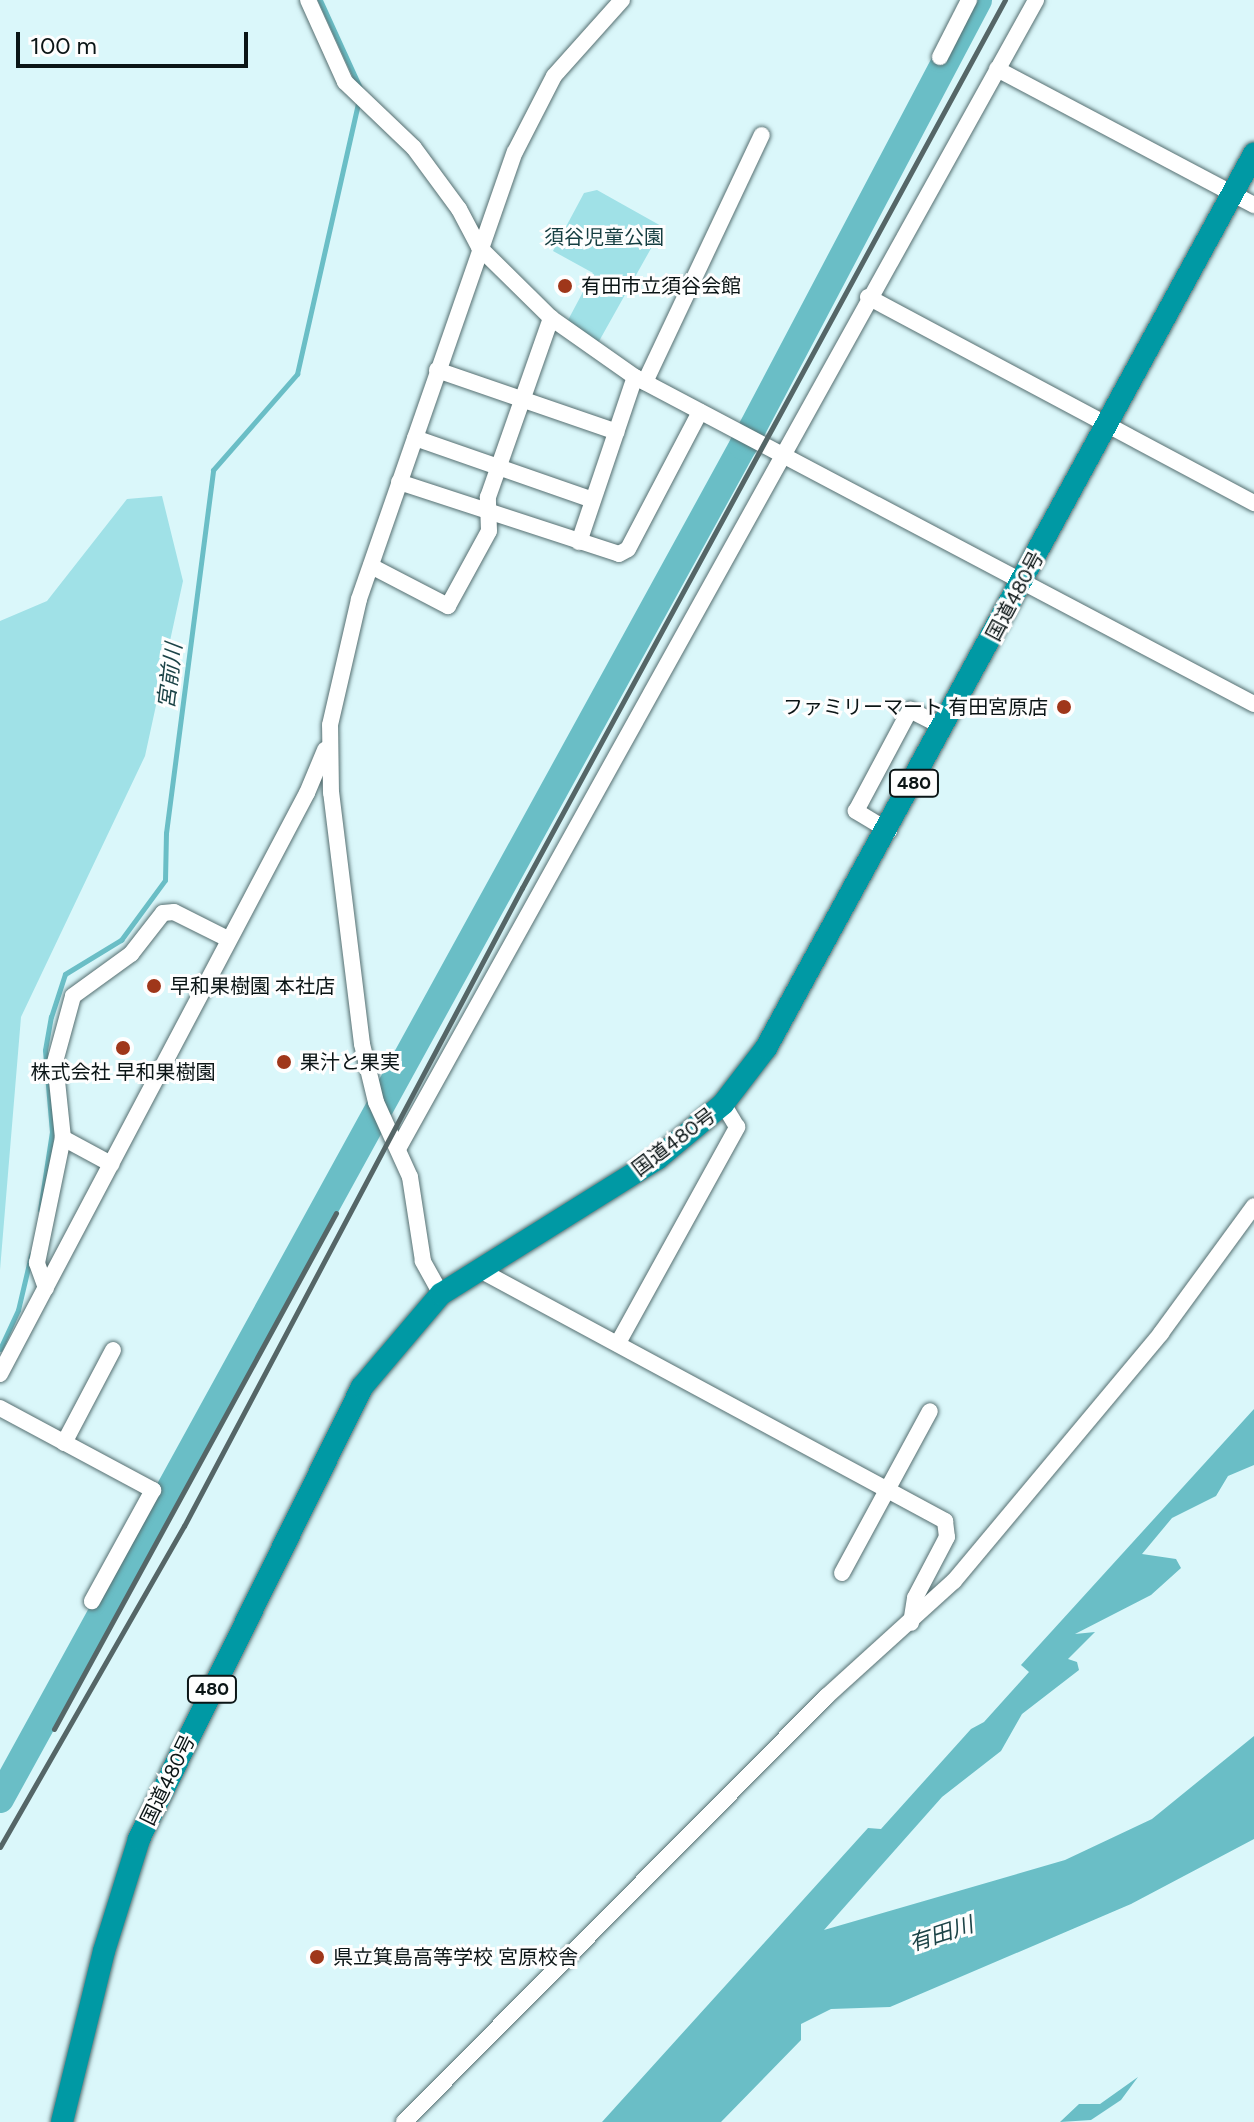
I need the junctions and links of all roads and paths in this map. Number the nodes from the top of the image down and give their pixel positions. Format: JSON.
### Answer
{"nodes":[{"id":1,"x":308,"y":0,"type":"edge"},
{"id":2,"x":622,"y":0,"type":"edge"},
{"id":3,"x":969,"y":0,"type":"edge"},
{"id":4,"x":1036,"y":0,"type":"edge"},
{"id":5,"x":940,"y":57,"type":"dead end"},
{"id":6,"x":997,"y":69,"type":"junction"},
{"id":7,"x":762,"y":135,"type":"dead end"},
{"id":8,"x":1254,"y":154,"type":"edge"},
{"id":9,"x":1233,"y":194,"type":"junction"},
{"id":10,"x":1254,"y":205,"type":"edge"},
{"id":11,"x":479,"y":247,"type":"junction"},
{"id":12,"x":868,"y":297,"type":"junction"},
{"id":13,"x":551,"y":318,"type":"junction"},
{"id":14,"x":437,"y":370,"type":"junction"},
{"id":15,"x":640,"y":380,"type":"junction"},
{"id":16,"x":523,"y":399,"type":"junction"},
{"id":17,"x":700,"y":412,"type":"junction"},
{"id":18,"x":1107,"y":426,"type":"junction"},
{"id":19,"x":617,"y":432,"type":"junction"},
{"id":20,"x":415,"y":438,"type":"junction"},
{"id":21,"x":786,"y":458,"type":"junction"},
{"id":22,"x":499,"y":467,"type":"junction"},
{"id":23,"x":399,"y":482,"type":"junction"},
{"id":24,"x":593,"y":500,"type":"junction"},
{"id":25,"x":1254,"y":503,"type":"edge"},
{"id":26,"x":489,"y":511,"type":"junction"},
{"id":27,"x":579,"y":542,"type":"junction"},
{"id":28,"x":371,"y":566,"type":"junction"},
{"id":29,"x":1023,"y":581,"type":"junction"},
{"id":30,"x":1254,"y":704,"type":"edge"},
{"id":31,"x":944,"y":727,"type":"junction"},
{"id":32,"x":328,"y":741,"type":"junction"},
{"id":33,"x":889,"y":831,"type":"junction"},
{"id":34,"x":228,"y":939,"type":"junction"},
{"id":35,"x":723,"y":1104,"type":"junction"},
{"id":36,"x":63,"y":1138,"type":"junction"},
{"id":37,"x":399,"y":1147,"type":"junction"},
{"id":38,"x":111,"y":1164,"type":"junction"},
{"id":39,"x":1254,"y":1206,"type":"edge"},
{"id":40,"x":478,"y":1269,"type":"junction"},
{"id":41,"x":46,"y":1288,"type":"junction"},
{"id":42,"x":441,"y":1294,"type":"junction"},
{"id":43,"x":618,"y":1343,"type":"junction"},
{"id":44,"x":113,"y":1350,"type":"dead end"},
{"id":45,"x":0,"y":1374,"type":"edge"},
{"id":46,"x":0,"y":1408,"type":"edge"},
{"id":47,"x":930,"y":1411,"type":"dead end"},
{"id":48,"x":64,"y":1443,"type":"junction"},
{"id":49,"x":890,"y":1489,"type":"junction"},
{"id":50,"x":842,"y":1573,"type":"dead end"},
{"id":51,"x":92,"y":1601,"type":"dead end"},
{"id":52,"x":911,"y":1623,"type":"junction"},
{"id":53,"x":62,"y":2122,"type":"edge"},
{"id":54,"x":404,"y":2122,"type":"edge"}],
"edges":[{"from":1,"to":11,"type":"street"},
{"from":2,"to":11,"type":"street"},
{"from":3,"to":5,"type":"street"},
{"from":4,"to":6,"type":"street"},
{"from":6,"to":9,"type":"street"},
{"from":6,"to":12,"type":"street"},
{"from":7,"to":15,"type":"street"},
{"from":8,"to":9,"type":"highway","name":"国道480号","number":"480"},
{"from":9,"to":10,"type":"street"},
{"from":9,"to":18,"type":"highway","name":"国道480号","number":"480"},
{"from":11,"to":13,"type":"street"},
{"from":11,"to":14,"type":"street"},
{"from":12,"to":18,"type":"street"},
{"from":12,"to":21,"type":"street"},
{"from":13,"to":15,"type":"street"},
{"from":13,"to":16,"type":"street"},
{"from":14,"to":16,"type":"street"},
{"from":14,"to":20,"type":"street"},
{"from":15,"to":17,"type":"street"},
{"from":15,"to":19,"type":"street"},
{"from":16,"to":19,"type":"street"},
{"from":16,"to":22,"type":"street"},
{"from":17,"to":21,"type":"street"},
{"from":17,"to":27,"type":"street"},
{"from":18,"to":25,"type":"street"},
{"from":18,"to":29,"type":"highway","name":"国道480号","number":"480"},
{"from":19,"to":24,"type":"street"},
{"from":20,"to":22,"type":"street"},
{"from":20,"to":23,"type":"street"},
{"from":21,"to":29,"type":"street"},
{"from":21,"to":37,"type":"street"},
{"from":22,"to":24,"type":"street"},
{"from":22,"to":26,"type":"street"},
{"from":23,"to":26,"type":"street"},
{"from":23,"to":28,"type":"street"},
{"from":24,"to":27,"type":"street"},
{"from":26,"to":27,"type":"street"},
{"from":26,"to":28,"type":"street"},
{"from":28,"to":32,"type":"street"},
{"from":29,"to":30,"type":"street"},
{"from":29,"to":31,"type":"highway","name":"国道480号","number":"480"},
{"from":31,"to":33,"type":"highway","name":"国道480号","number":"480"},
{"from":31,"to":33,"type":"street"},
{"from":32,"to":34,"type":"street"},
{"from":32,"to":37,"type":"street"},
{"from":33,"to":35,"type":"highway","name":"国道480号","number":"480"},
{"from":34,"to":36,"type":"street"},
{"from":34,"to":38,"type":"street"},
{"from":35,"to":40,"type":"highway","name":"国道480号","number":"480"},
{"from":35,"to":43,"type":"street"},
{"from":36,"to":38,"type":"street"},
{"from":36,"to":41,"type":"street"},
{"from":37,"to":42,"type":"street"},
{"from":38,"to":41,"type":"street"},
{"from":39,"to":52,"type":"street"},
{"from":40,"to":42,"type":"highway","name":"国道480号","number":"480"},
{"from":40,"to":43,"type":"street"},
{"from":41,"to":45,"type":"street"},
{"from":42,"to":53,"type":"highway","name":"国道480号","number":"480"},
{"from":43,"to":49,"type":"street"},
{"from":44,"to":48,"type":"street"},
{"from":46,"to":48,"type":"street"},
{"from":47,"to":49,"type":"street"},
{"from":48,"to":51,"type":"street"},
{"from":49,"to":50,"type":"street"},
{"from":49,"to":52,"type":"street"},
{"from":52,"to":54,"type":"street"}]}
